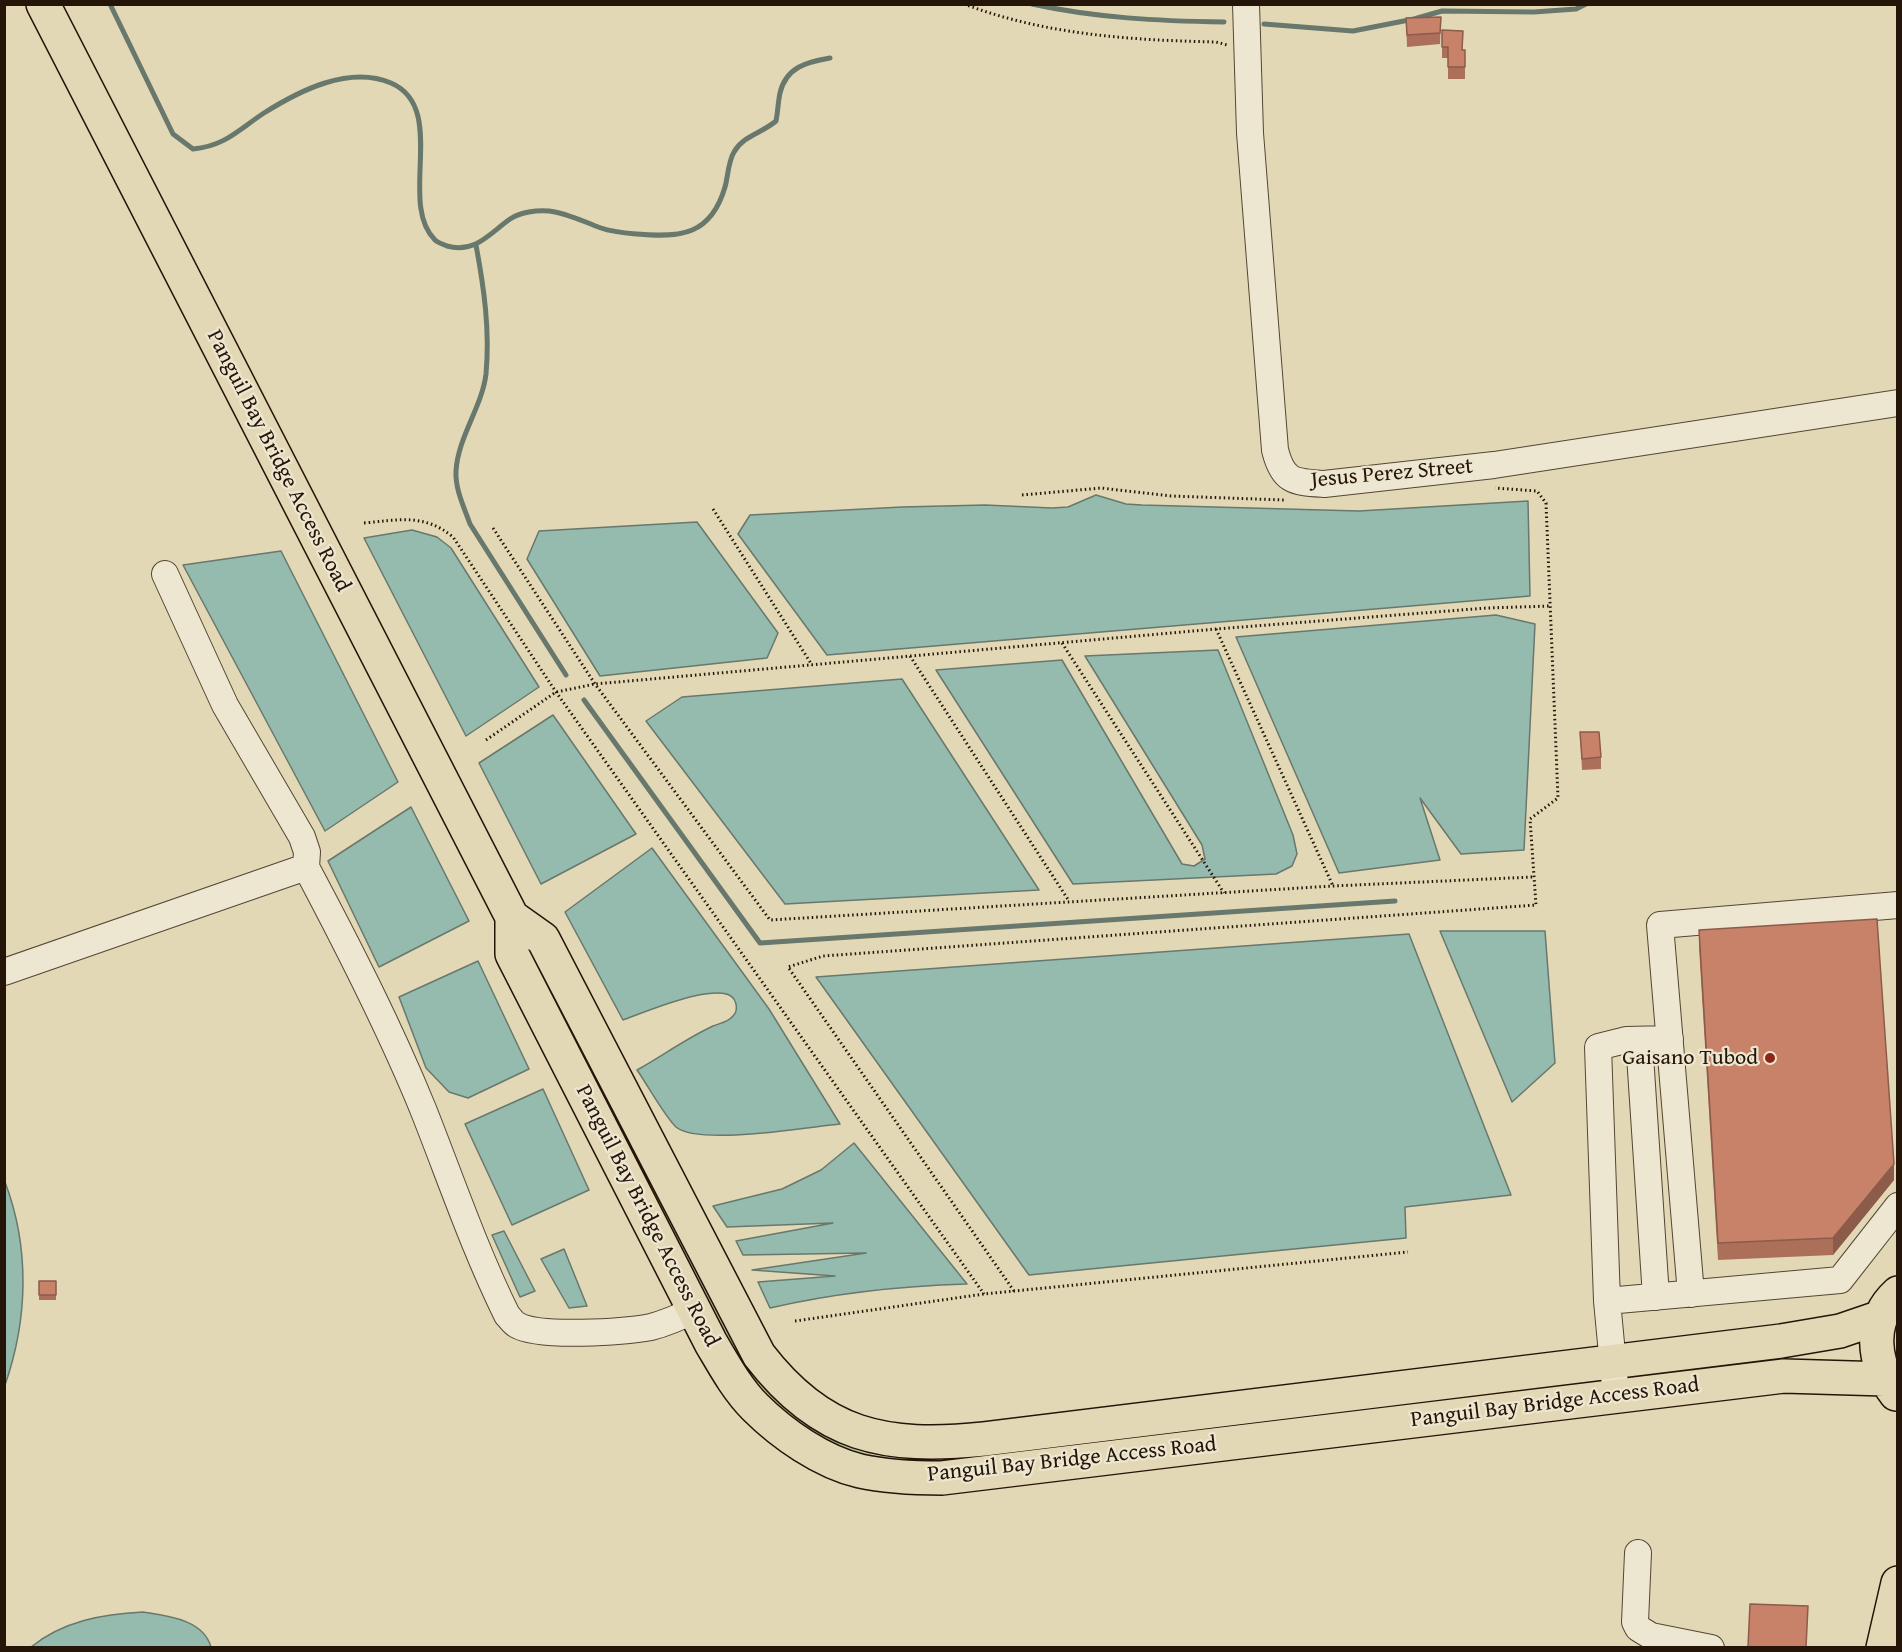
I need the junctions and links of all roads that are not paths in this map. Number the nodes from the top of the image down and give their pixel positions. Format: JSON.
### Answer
{"nodes":[{"id":1,"x":43,"y":4,"type":"edge"},
{"id":2,"x":1246,"y":4,"type":"edge"},
{"id":3,"x":1898,"y":403,"type":"edge"},
{"id":4,"x":165,"y":574,"type":"dead end"},
{"id":5,"x":306,"y":867,"type":"junction"},
{"id":6,"x":1898,"y":905,"type":"edge"},
{"id":7,"x":512,"y":917,"type":"junction"},
{"id":8,"x":4,"y":972,"type":"edge"},
{"id":9,"x":1639,"y":1040,"type":"junction"},
{"id":10,"x":1670,"y":1040,"type":"junction"},
{"id":11,"x":1898,"y":1206,"type":"edge"},
{"id":12,"x":1691,"y":1294,"type":"junction"},
{"id":13,"x":1656,"y":1296,"type":"junction"},
{"id":14,"x":1607,"y":1301,"type":"junction"},
{"id":15,"x":1889,"y":1305,"type":"edge"},
{"id":16,"x":694,"y":1310,"type":"junction"},
{"id":17,"x":1612,"y":1362,"type":"junction"},
{"id":18,"x":1891,"y":1387,"type":"edge"},
{"id":19,"x":1616,"y":1396,"type":"junction"},
{"id":20,"x":1638,"y":1553,"type":"dead end"},
{"id":21,"x":1898,"y":1583,"type":"edge"},
{"id":22,"x":1889,"y":1638,"type":"edge"},
{"id":23,"x":1711,"y":1647,"type":"edge"}],
"edges":[{"from":1,"to":7,"type":"highway","name":"Panguil Bay Bridge Access Road"},
{"from":2,"to":3,"type":"street","name":"Jesus Perez Street"},
{"from":4,"to":5,"type":"street"},
{"from":5,"to":8,"type":"street"},
{"from":5,"to":16,"type":"street"},
{"from":6,"to":10,"type":"street"},
{"from":7,"to":16,"type":"highway","name":"Panguil Bay Bridge Access Road"},
{"from":7,"to":17,"type":"highway","name":"Panguil Bay Bridge Access Road"},
{"from":9,"to":10,"type":"street"},
{"from":9,"to":13,"type":"street"},
{"from":9,"to":14,"type":"street"},
{"from":10,"to":12,"type":"street"},
{"from":11,"to":12,"type":"street"},
{"from":12,"to":13,"type":"street"},
{"from":13,"to":14,"type":"street"},
{"from":14,"to":17,"type":"street"},
{"from":15,"to":17,"type":"highway","name":"Panguil Bay Bridge Access Road"},
{"from":15,"to":18,"type":"highway"},
{"from":16,"to":19,"type":"highway","name":"Panguil Bay Bridge Access Road"},
{"from":17,"to":19,"type":"street"},
{"from":18,"to":19,"type":"highway","name":"Panguil Bay Bridge Access Road"},
{"from":20,"to":23,"type":"street"},
{"from":21,"to":22,"type":"highway"}]}
